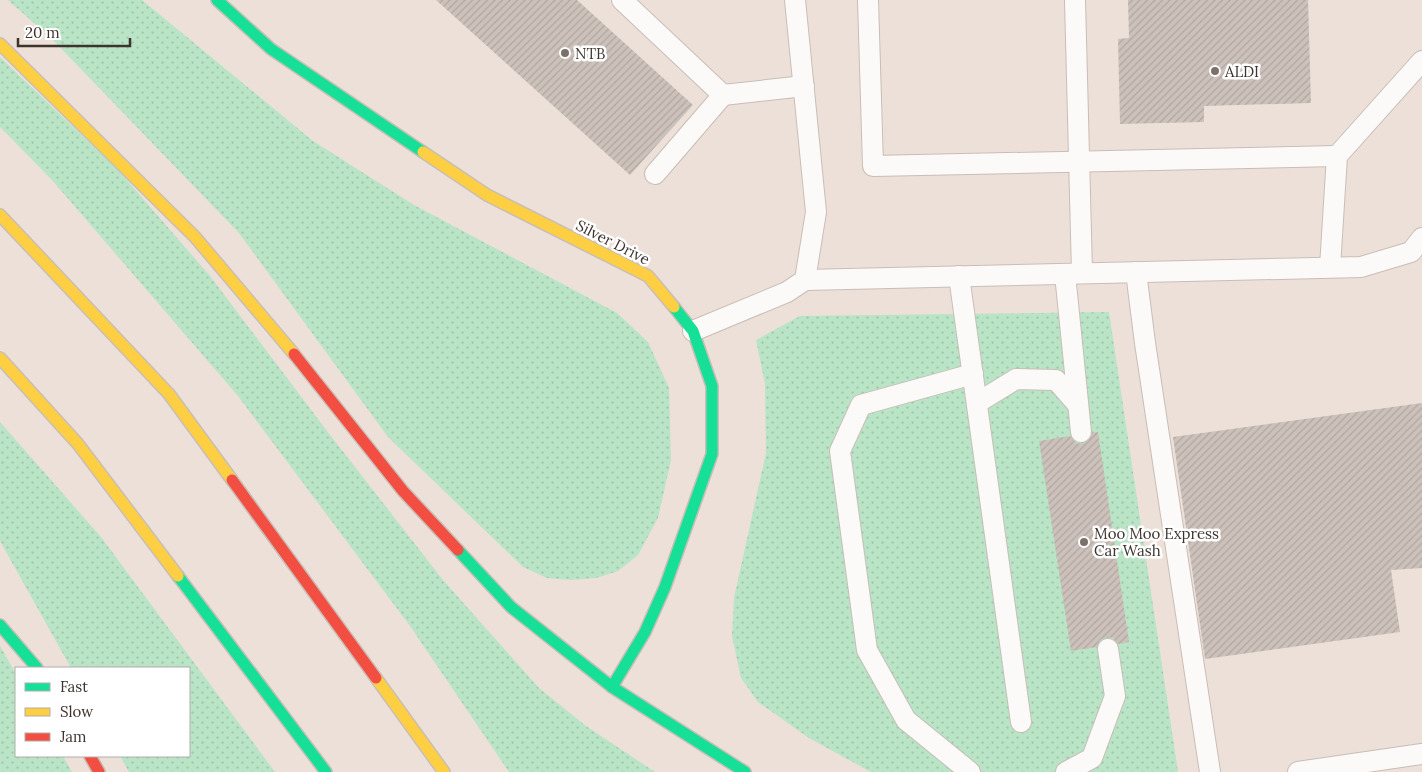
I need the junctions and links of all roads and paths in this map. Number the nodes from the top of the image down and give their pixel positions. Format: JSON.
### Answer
{"nodes":[{"id":1,"x":218,"y":0,"type":"edge"},
{"id":2,"x":622,"y":0,"type":"edge"},
{"id":3,"x":795,"y":0,"type":"edge"},
{"id":4,"x":868,"y":0,"type":"edge"},
{"id":5,"x":1075,"y":0,"type":"edge"},
{"id":6,"x":0,"y":44,"type":"edge"},
{"id":7,"x":1422,"y":61,"type":"edge"},
{"id":8,"x":804,"y":86,"type":"junction"},
{"id":9,"x":723,"y":95,"type":"junction"},
{"id":10,"x":1337,"y":156,"type":"junction"},
{"id":11,"x":1080,"y":162,"type":"junction"},
{"id":12,"x":655,"y":174,"type":"dead end"},
{"id":13,"x":0,"y":215,"type":"edge"},
{"id":14,"x":1422,"y":238,"type":"edge"},
{"id":15,"x":1330,"y":267,"type":"junction"},
{"id":16,"x":1136,"y":272,"type":"junction"},
{"id":17,"x":1074,"y":274,"type":"junction"},
{"id":18,"x":959,"y":276,"type":"junction"},
{"id":19,"x":805,"y":280,"type":"junction"},
{"id":20,"x":693,"y":331,"type":"junction"},
{"id":21,"x":0,"y":358,"type":"edge"},
{"id":22,"x":973,"y":374,"type":"junction"},
{"id":23,"x":977,"y":403,"type":"junction"},
{"id":24,"x":1078,"y":405,"type":"junction"},
{"id":25,"x":1081,"y":432,"type":"dead end"},
{"id":26,"x":0,"y":626,"type":"edge"},
{"id":27,"x":1108,"y":649,"type":"dead end"},
{"id":28,"x":36,"y":667,"type":"edge"},
{"id":29,"x":612,"y":687,"type":"junction"},
{"id":30,"x":1021,"y":722,"type":"dead end"},
{"id":31,"x":1422,"y":754,"type":"edge"},
{"id":32,"x":91,"y":757,"type":"edge"},
{"id":33,"x":99,"y":772,"type":"edge"},
{"id":34,"x":326,"y":772,"type":"edge"},
{"id":35,"x":444,"y":772,"type":"edge"},
{"id":36,"x":744,"y":772,"type":"edge"},
{"id":37,"x":970,"y":772,"type":"edge"},
{"id":38,"x":1066,"y":772,"type":"edge"},
{"id":39,"x":1210,"y":772,"type":"edge"},
{"id":40,"x":1298,"y":772,"type":"edge"}],
"edges":[{"from":1,"to":20,"type":"main road","name":"Silver Drive"},
{"from":2,"to":9,"type":"lane"},
{"from":3,"to":8,"type":"lane"},
{"from":4,"to":11,"type":"lane"},
{"from":5,"to":11,"type":"lane"},
{"from":6,"to":29,"type":"main road"},
{"from":7,"to":10,"type":"lane"},
{"from":8,"to":9,"type":"lane"},
{"from":8,"to":19,"type":"lane"},
{"from":9,"to":12,"type":"lane"},
{"from":10,"to":11,"type":"lane"},
{"from":10,"to":15,"type":"lane"},
{"from":11,"to":17,"type":"lane"},
{"from":13,"to":35,"type":"main road"},
{"from":14,"to":15,"type":"lane"},
{"from":15,"to":16,"type":"lane"},
{"from":16,"to":17,"type":"lane"},
{"from":16,"to":39,"type":"lane"},
{"from":17,"to":18,"type":"lane"},
{"from":17,"to":24,"type":"lane"},
{"from":18,"to":19,"type":"lane"},
{"from":18,"to":22,"type":"lane"},
{"from":19,"to":20,"type":"lane"},
{"from":20,"to":29,"type":"main road","name":"Silver Drive"},
{"from":21,"to":34,"type":"main road"},
{"from":22,"to":23,"type":"lane"},
{"from":22,"to":37,"type":"lane"},
{"from":23,"to":24,"type":"lane"},
{"from":23,"to":30,"type":"lane"},
{"from":24,"to":25,"type":"lane"},
{"from":26,"to":28,"type":"main road"},
{"from":27,"to":38,"type":"lane"},
{"from":29,"to":36,"type":"main road"},
{"from":31,"to":40,"type":"lane"},
{"from":32,"to":33,"type":"main road"}]}
